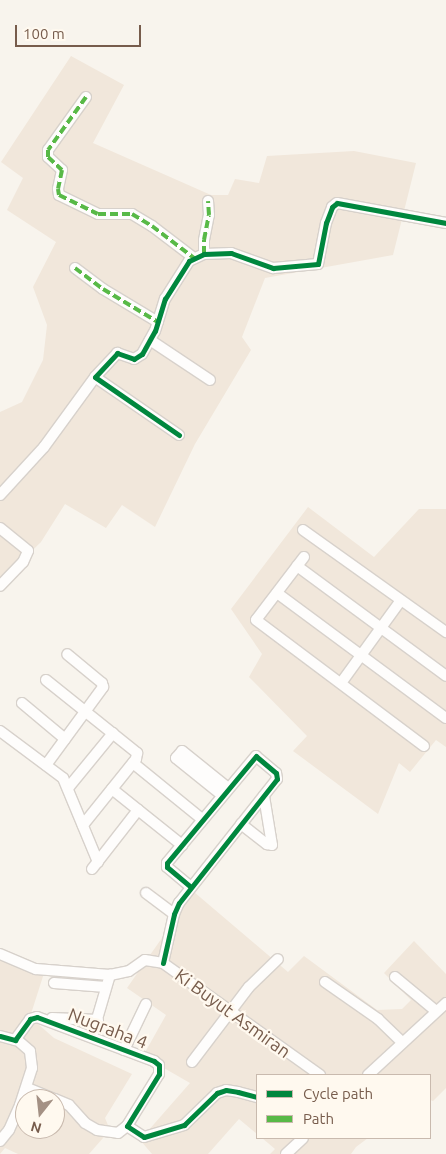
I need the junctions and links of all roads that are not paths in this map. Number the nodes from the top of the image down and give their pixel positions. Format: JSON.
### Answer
{"nodes":[{"id":1,"x":86,"y":97,"type":"dead end"},
{"id":2,"x":208,"y":200,"type":"dead end"},
{"id":3,"x":446,"y":223,"type":"edge"},
{"id":4,"x":204,"y":254,"type":"junction"},
{"id":5,"x":194,"y":258,"type":"junction"},
{"id":6,"x":74,"y":268,"type":"dead end"},
{"id":7,"x":158,"y":322,"type":"junction"},
{"id":8,"x":150,"y":340,"type":"junction"},
{"id":9,"x":95,"y":377,"type":"junction"},
{"id":10,"x":210,"y":380,"type":"dead end"},
{"id":11,"x":179,"y":435,"type":"dead end"},
{"id":12,"x":0,"y":495,"type":"edge"},
{"id":13,"x":0,"y":528,"type":"edge"},
{"id":14,"x":304,"y":530,"type":"dead end"},
{"id":15,"x":304,"y":557,"type":"dead end"},
{"id":16,"x":297,"y":566,"type":"junction"},
{"id":17,"x":0,"y":586,"type":"edge"},
{"id":18,"x":277,"y":593,"type":"junction"},
{"id":19,"x":401,"y":600,"type":"junction"},
{"id":20,"x":381,"y":628,"type":"junction"},
{"id":21,"x":446,"y":632,"type":"edge"},
{"id":22,"x":66,"y":654,"type":"dead end"},
{"id":23,"x":361,"y":656,"type":"junction"},
{"id":24,"x":446,"y":676,"type":"edge"},
{"id":25,"x":46,"y":680,"type":"dead end"},
{"id":26,"x":341,"y":683,"type":"junction"},
{"id":27,"x":22,"y":703,"type":"dead end"},
{"id":28,"x":85,"y":711,"type":"junction"},
{"id":29,"x":446,"y":718,"type":"edge"},
{"id":30,"x":0,"y":731,"type":"edge"},
{"id":31,"x":112,"y":733,"type":"junction"},
{"id":32,"x":66,"y":738,"type":"junction"},
{"id":33,"x":424,"y":746,"type":"dead end"},
{"id":34,"x":133,"y":763,"type":"junction"},
{"id":35,"x":46,"y":765,"type":"junction"},
{"id":36,"x":68,"y":788,"type":"junction"},
{"id":37,"x":112,"y":790,"type":"junction"},
{"id":38,"x":225,"y":791,"type":"junction"},
{"id":39,"x":264,"y":796,"type":"junction"},
{"id":40,"x":138,"y":810,"type":"junction"},
{"id":41,"x":202,"y":819,"type":"junction"},
{"id":42,"x":241,"y":824,"type":"junction"},
{"id":43,"x":83,"y":825,"type":"junction"},
{"id":44,"x":182,"y":845,"type":"junction"},
{"id":45,"x":191,"y":887,"type":"junction"},
{"id":46,"x":146,"y":893,"type":"dead end"},
{"id":47,"x":174,"y":914,"type":"junction"},
{"id":48,"x":0,"y":954,"type":"edge"},
{"id":49,"x":278,"y":959,"type":"dead end"},
{"id":50,"x":163,"y":963,"type":"junction"},
{"id":51,"x":110,"y":975,"type":"junction"},
{"id":52,"x":396,"y":977,"type":"dead end"},
{"id":53,"x":325,"y":982,"type":"dead end"},
{"id":54,"x":54,"y":983,"type":"dead end"},
{"id":55,"x":106,"y":987,"type":"junction"},
{"id":56,"x":446,"y":1003,"type":"edge"},
{"id":57,"x":146,"y":1004,"type":"dead end"},
{"id":58,"x":436,"y":1011,"type":"junction"},
{"id":59,"x":230,"y":1012,"type":"junction"},
{"id":60,"x":44,"y":1018,"type":"junction"},
{"id":61,"x":98,"y":1020,"type":"junction"},
{"id":62,"x":0,"y":1036,"type":"edge"},
{"id":63,"x":92,"y":1036,"type":"junction"},
{"id":64,"x":16,"y":1039,"type":"junction"},
{"id":65,"x":402,"y":1042,"type":"junction"},
{"id":66,"x":124,"y":1050,"type":"junction"},
{"id":67,"x":192,"y":1062,"type":"dead end"},
{"id":68,"x":319,"y":1074,"type":"edge"},
{"id":69,"x":369,"y":1074,"type":"edge"},
{"id":70,"x":27,"y":1088,"type":"joint"},
{"id":71,"x":256,"y":1097,"type":"edge"},
{"id":72,"x":65,"y":1103,"type":"edge"},
{"id":73,"x":128,"y":1127,"type":"junction"},
{"id":74,"x":302,"y":1139,"type":"edge"},
{"id":75,"x":0,"y":1141,"type":"edge"},
{"id":76,"x":288,"y":1153,"type":"edge"}],
"edges":[{"from":1,"to":5,"type":"street"},
{"from":2,"to":4,"type":"street"},
{"from":3,"to":4,"type":"street"},
{"from":4,"to":5,"type":"street"},
{"from":5,"to":7,"type":"street"},
{"from":6,"to":7,"type":"street"},
{"from":7,"to":8,"type":"street"},
{"from":8,"to":9,"type":"street"},
{"from":8,"to":10,"type":"street"},
{"from":9,"to":11,"type":"street"},
{"from":9,"to":12,"type":"street"},
{"from":13,"to":17,"type":"street"},
{"from":14,"to":19,"type":"street"},
{"from":15,"to":16,"type":"street"},
{"from":16,"to":18,"type":"street"},
{"from":16,"to":20,"type":"street"},
{"from":18,"to":23,"type":"street"},
{"from":18,"to":26,"type":"street"},
{"from":19,"to":20,"type":"street"},
{"from":19,"to":21,"type":"street"},
{"from":20,"to":23,"type":"street"},
{"from":20,"to":24,"type":"street"},
{"from":22,"to":28,"type":"street"},
{"from":23,"to":26,"type":"street"},
{"from":23,"to":29,"type":"street"},
{"from":25,"to":28,"type":"street"},
{"from":26,"to":33,"type":"street"},
{"from":27,"to":32,"type":"street"},
{"from":28,"to":31,"type":"street"},
{"from":28,"to":32,"type":"street"},
{"from":30,"to":35,"type":"street"},
{"from":31,"to":34,"type":"street"},
{"from":31,"to":36,"type":"street"},
{"from":32,"to":35,"type":"street"},
{"from":34,"to":37,"type":"street"},
{"from":34,"to":41,"type":"street"},
{"from":35,"to":36,"type":"street"},
{"from":36,"to":43,"type":"street"},
{"from":37,"to":40,"type":"street"},
{"from":37,"to":43,"type":"street"},
{"from":38,"to":38,"type":"street"},
{"from":38,"to":39,"type":"street"},
{"from":38,"to":41,"type":"street"},
{"from":39,"to":42,"type":"street"},
{"from":39,"to":42,"type":"street"},
{"from":40,"to":43,"type":"street"},
{"from":40,"to":44,"type":"street"},
{"from":41,"to":44,"type":"street"},
{"from":42,"to":45,"type":"street"},
{"from":44,"to":45,"type":"street"},
{"from":45,"to":47,"type":"street"},
{"from":46,"to":47,"type":"street"},
{"from":47,"to":50,"type":"street"},
{"from":48,"to":51,"type":"street","name":"Ki Buyut Asmiran"},
{"from":49,"to":59,"type":"street"},
{"from":50,"to":51,"type":"street","name":"Ki Buyut Asmiran"},
{"from":50,"to":59,"type":"street","name":"Ki Buyut Asmiran"},
{"from":51,"to":55,"type":"street"},
{"from":52,"to":58,"type":"street"},
{"from":53,"to":65,"type":"street"},
{"from":54,"to":55,"type":"street"},
{"from":55,"to":61,"type":"street"},
{"from":56,"to":58,"type":"street"},
{"from":57,"to":66,"type":"street"},
{"from":58,"to":65,"type":"street"},
{"from":59,"to":67,"type":"street"},
{"from":59,"to":68,"type":"street","name":"Ki Buyut Asmiran"},
{"from":60,"to":61,"type":"street"},
{"from":60,"to":63,"type":"street","name":"Nugraha 4"},
{"from":60,"to":64,"type":"street","name":"Nugraha 4"},
{"from":61,"to":63,"type":"street"},
{"from":62,"to":64,"type":"street"},
{"from":63,"to":66,"type":"street","name":"Nugraha 4"},
{"from":64,"to":70,"type":"street"},
{"from":65,"to":69,"type":"street"},
{"from":66,"to":73,"type":"street","name":"Nugraha 4"},
{"from":70,"to":75,"type":"street"},
{"from":71,"to":73,"type":"street"},
{"from":72,"to":73,"type":"street"},
{"from":74,"to":76,"type":"street"}]}
